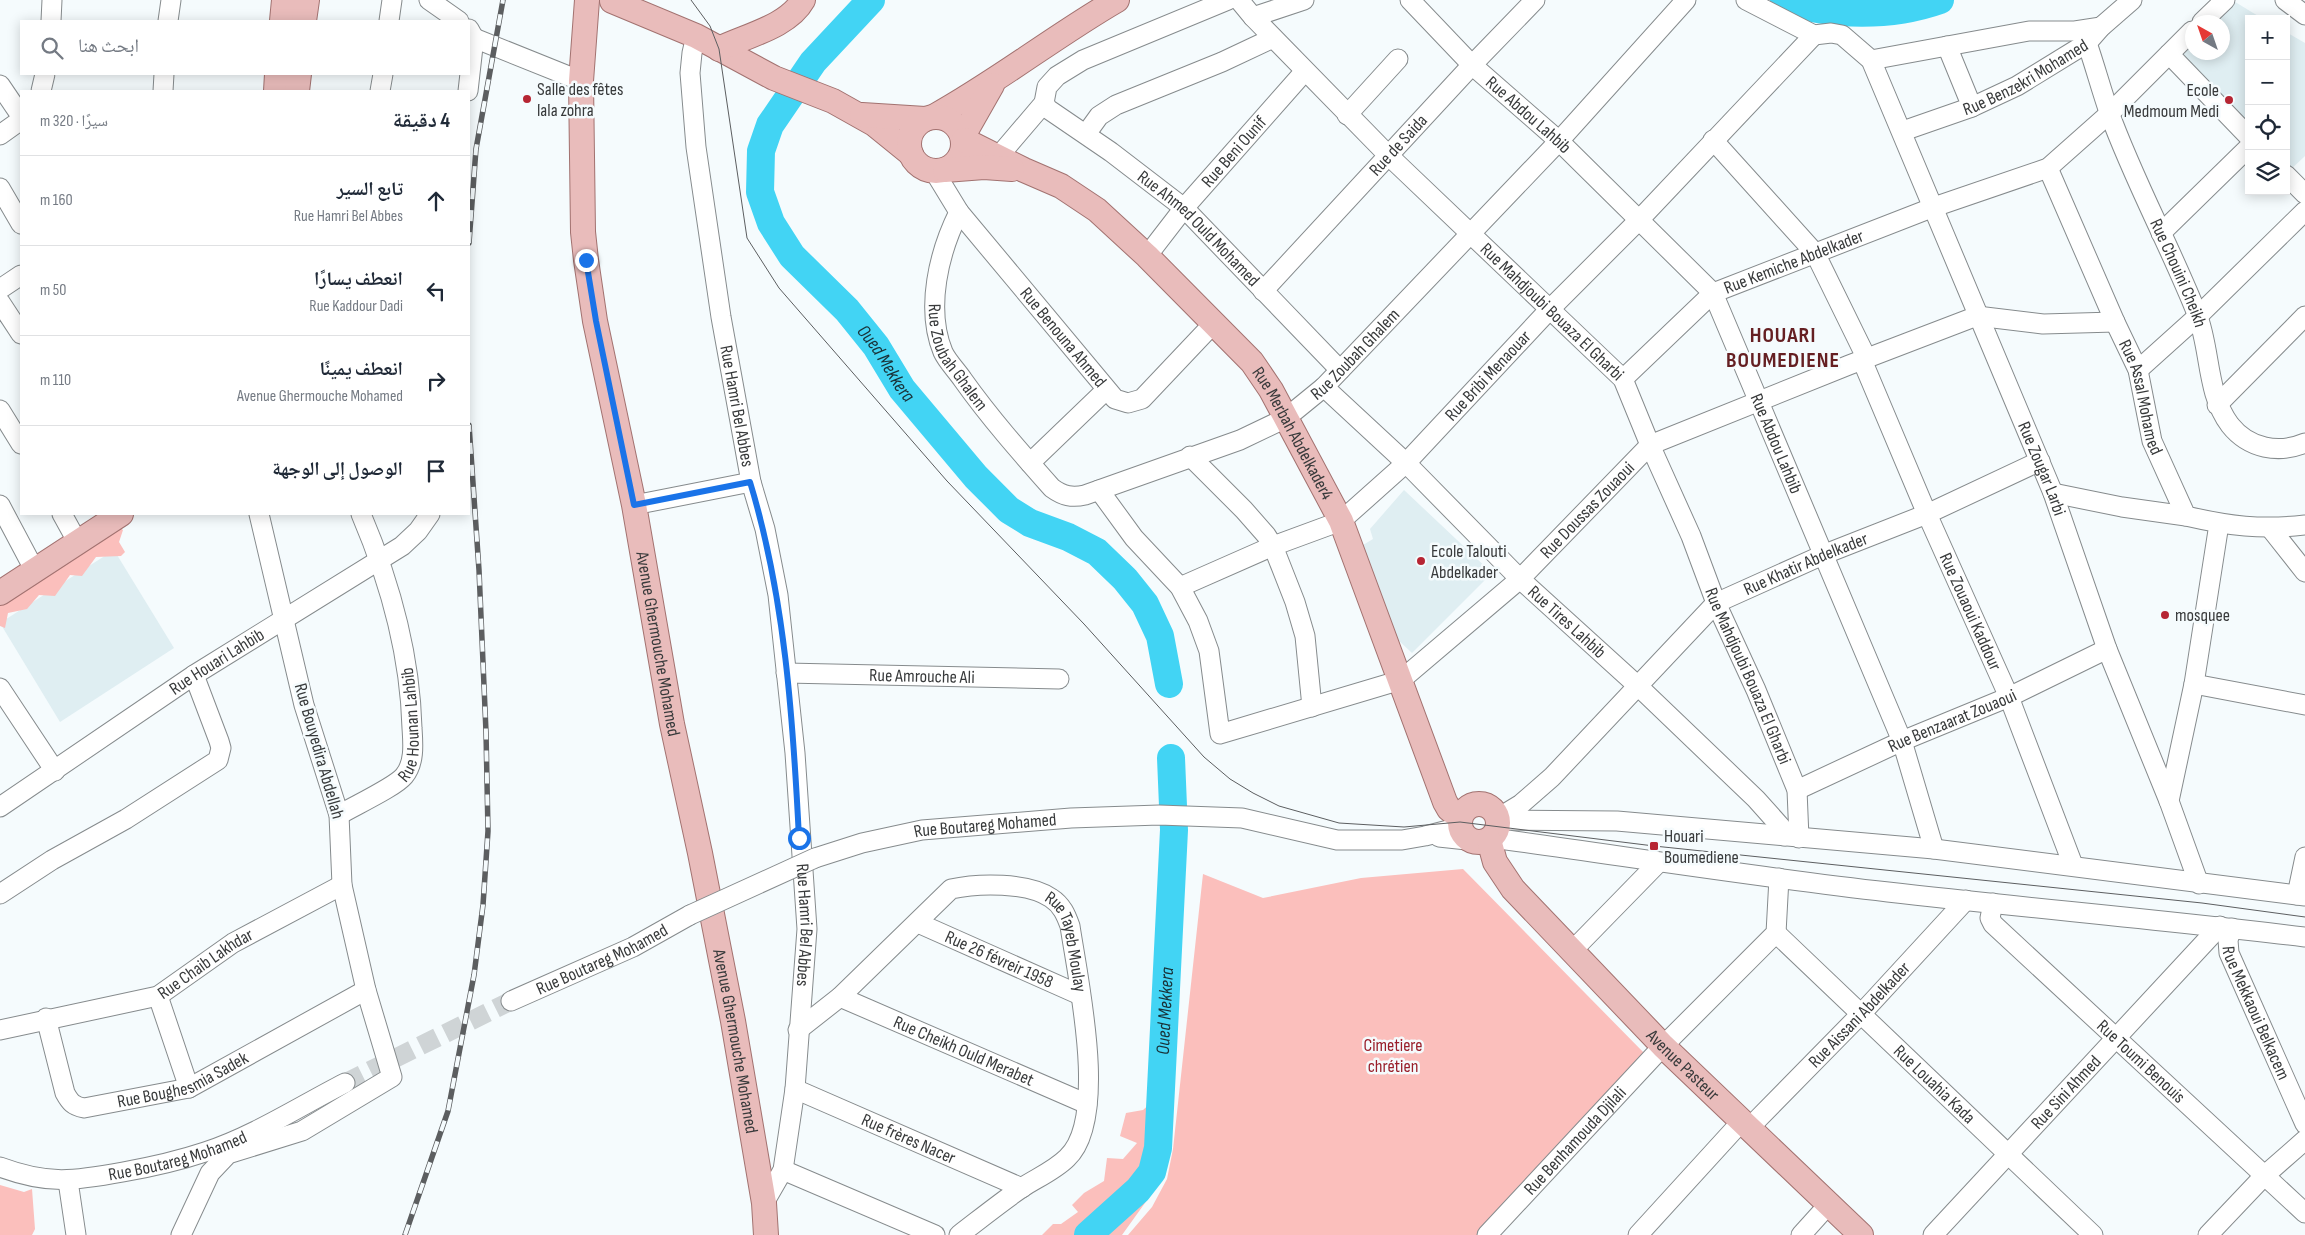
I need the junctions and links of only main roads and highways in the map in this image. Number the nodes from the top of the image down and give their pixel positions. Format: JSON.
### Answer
{"nodes":[{"id":1,"x":584,"y":0,"type":"edge"},
{"id":2,"x":803,"y":0,"type":"edge"},
{"id":3,"x":1117,"y":0,"type":"edge"},
{"id":4,"x":612,"y":1,"type":"dead end"},
{"id":5,"x":760,"y":32,"type":"junction"},
{"id":6,"x":719,"y":49,"type":"junction"},
{"id":7,"x":748,"y":65,"type":"junction"},
{"id":8,"x":277,"y":75,"type":"edge"},
{"id":9,"x":299,"y":75,"type":"edge"},
{"id":10,"x":994,"y":81,"type":"junction"},
{"id":11,"x":276,"y":90,"type":"edge"},
{"id":12,"x":297,"y":90,"type":"edge"},
{"id":13,"x":860,"y":115,"type":"junction"},
{"id":14,"x":930,"y":118,"type":"junction"},
{"id":15,"x":963,"y":138,"type":"junction"},
{"id":16,"x":911,"y":154,"type":"junction"},
{"id":17,"x":939,"y":170,"type":"junction"},
{"id":18,"x":1024,"y":170,"type":"junction"},
{"id":19,"x":120,"y":515,"type":"edge"},
{"id":20,"x":0,"y":593,"type":"edge"},
{"id":21,"x":1478,"y":828,"type":"joint"},
{"id":22,"x":766,"y":1235,"type":"edge"},
{"id":23,"x":1861,"y":1235,"type":"edge"}],
"edges":[{"from":1,"to":22,"type":"main road","name":"Avenue Ghermouche Mohamed"},
{"from":2,"to":5,"type":"main road"},
{"from":3,"to":10,"type":"main road"},
{"from":4,"to":6,"type":"main road"},
{"from":5,"to":6,"type":"main road"},
{"from":5,"to":7,"type":"main road"},
{"from":6,"to":7,"type":"main road"},
{"from":7,"to":13,"type":"main road"},
{"from":8,"to":11,"type":"main road"},
{"from":9,"to":12,"type":"main road"},
{"from":10,"to":14,"type":"main road"},
{"from":10,"to":15,"type":"main road"},
{"from":13,"to":14,"type":"main road"},
{"from":13,"to":16,"type":"main road"},
{"from":14,"to":15,"type":"main road"},
{"from":14,"to":16,"type":"main road"},
{"from":15,"to":17,"type":"main road"},
{"from":15,"to":18,"type":"main road","name":"Rue Merbah Abdelkader4"},
{"from":16,"to":17,"type":"main road"},
{"from":17,"to":18,"type":"main road"},
{"from":18,"to":21,"type":"main road","name":"Rue Merbah Abdelkader4"},
{"from":19,"to":20,"type":"main road"},
{"from":21,"to":23,"type":"main road","name":"Avenue Pasteur"}]}
